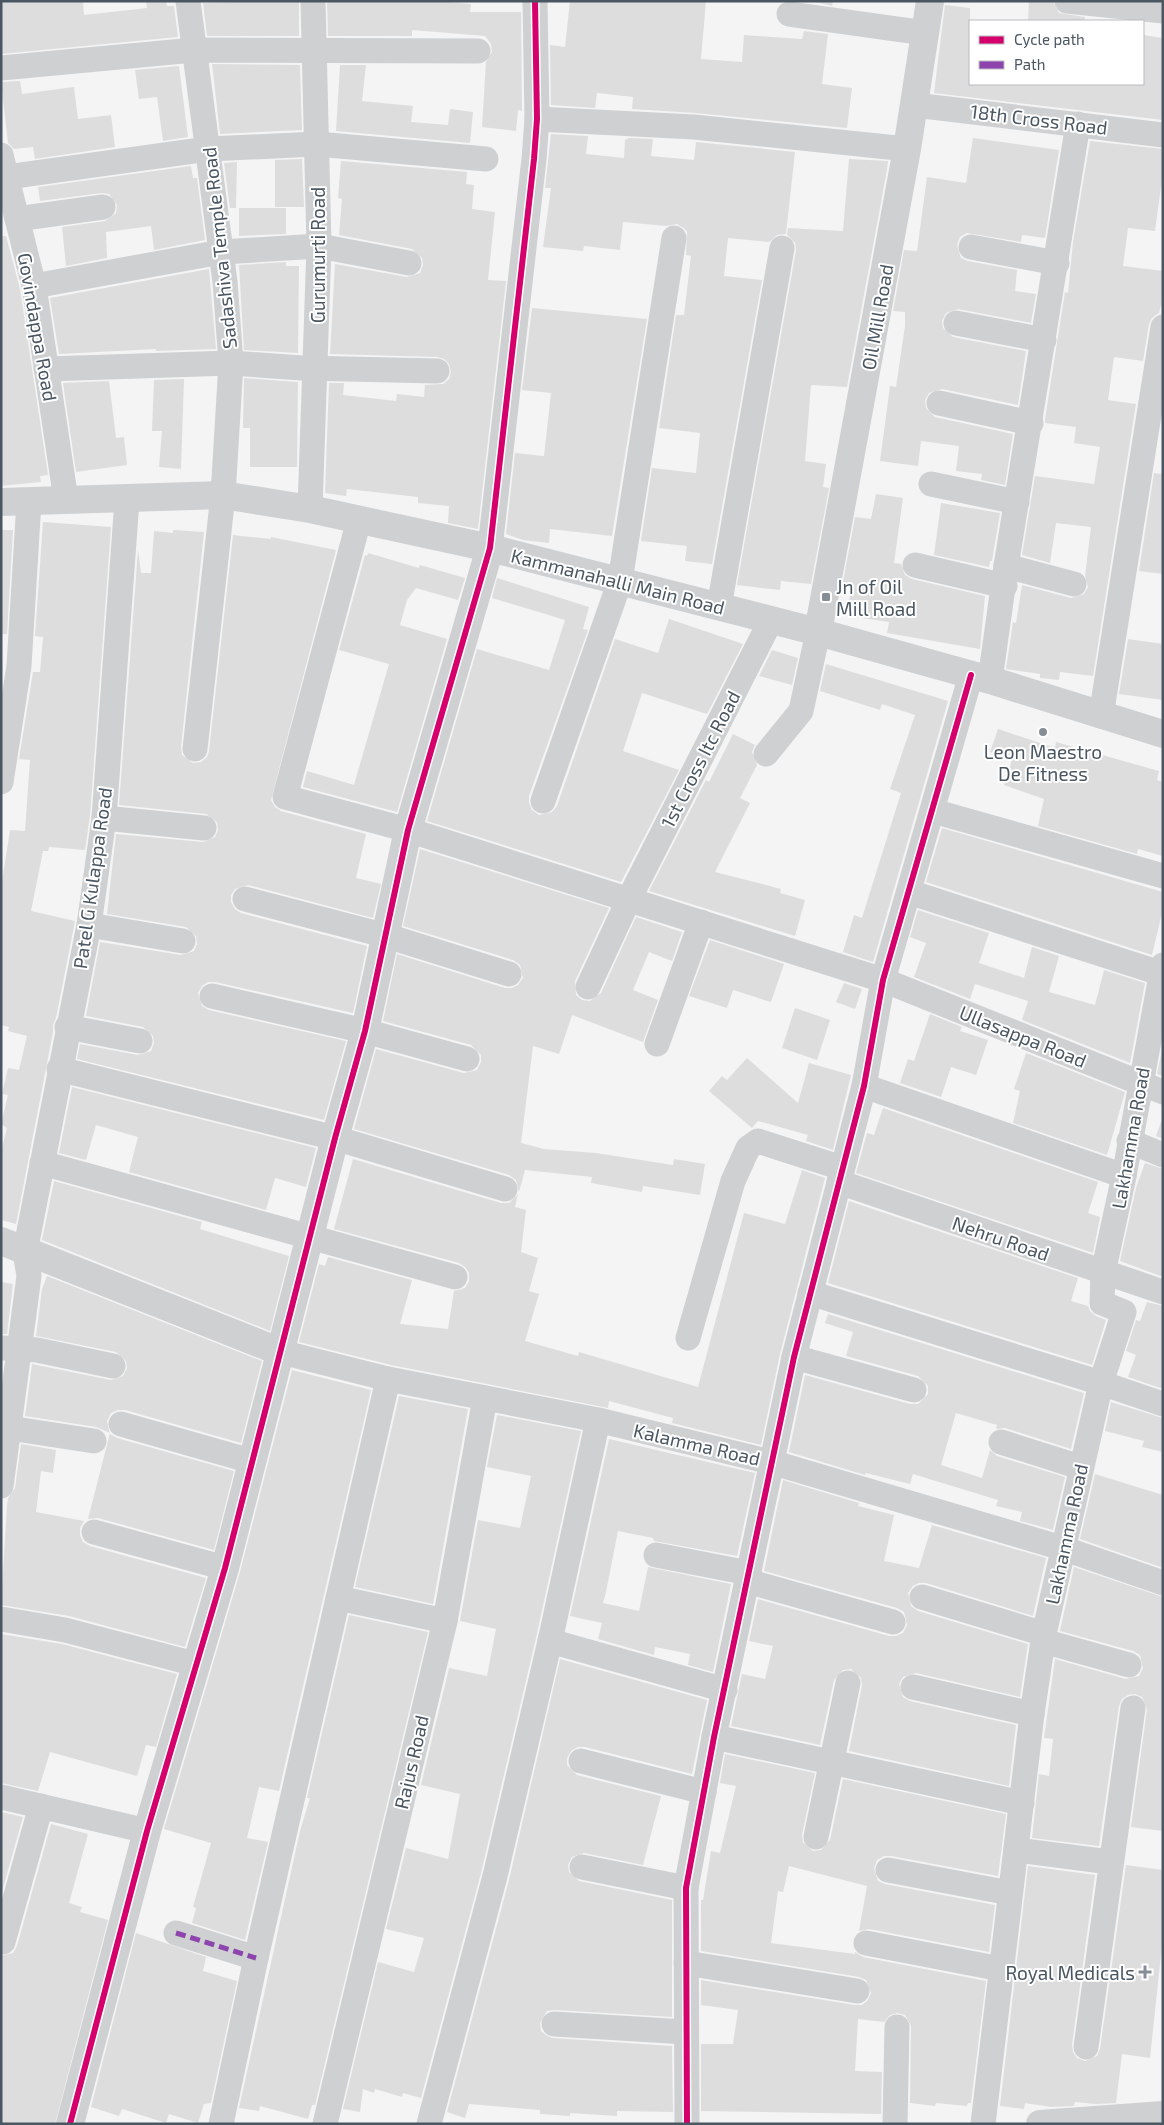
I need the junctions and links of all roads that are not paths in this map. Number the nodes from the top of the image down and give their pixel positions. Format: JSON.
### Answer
{"nodes":[{"id":1,"x":188,"y":1,"type":"edge"},
{"id":2,"x":313,"y":1,"type":"edge"},
{"id":3,"x":535,"y":1,"type":"edge"},
{"id":4,"x":930,"y":1,"type":"edge"},
{"id":5,"x":1067,"y":1,"type":"edge"},
{"id":6,"x":1163,"y":11,"type":"edge"},
{"id":7,"x":789,"y":14,"type":"dead end"},
{"id":8,"x":925,"y":34,"type":"junction"},
{"id":9,"x":194,"y":50,"type":"junction"},
{"id":10,"x":315,"y":51,"type":"junction"},
{"id":11,"x":478,"y":51,"type":"dead end"},
{"id":12,"x":1,"y":68,"type":"edge"},
{"id":13,"x":915,"y":105,"type":"junction"},
{"id":14,"x":537,"y":119,"type":"junction"},
{"id":15,"x":1078,"y":124,"type":"junction"},
{"id":16,"x":1163,"y":135,"type":"edge"},
{"id":17,"x":317,"y":144,"type":"junction"},
{"id":18,"x":208,"y":149,"type":"junction"},
{"id":19,"x":907,"y":149,"type":"junction"},
{"id":20,"x":486,"y":159,"type":"dead end"},
{"id":21,"x":4,"y":166,"type":"edge"},
{"id":22,"x":103,"y":207,"type":"dead end"},
{"id":23,"x":17,"y":219,"type":"junction"},
{"id":24,"x":674,"y":238,"type":"dead end"},
{"id":25,"x":319,"y":246,"type":"junction"},
{"id":26,"x":972,"y":247,"type":"dead end"},
{"id":27,"x":782,"y":248,"type":"dead end"},
{"id":28,"x":221,"y":252,"type":"junction"},
{"id":29,"x":409,"y":262,"type":"dead end"},
{"id":30,"x":1057,"y":263,"type":"junction"},
{"id":31,"x":34,"y":286,"type":"junction"},
{"id":32,"x":956,"y":323,"type":"dead end"},
{"id":33,"x":1163,"y":327,"type":"edge"},
{"id":34,"x":1044,"y":340,"type":"junction"},
{"id":35,"x":231,"y":363,"type":"junction"},
{"id":36,"x":316,"y":368,"type":"junction"},
{"id":37,"x":46,"y":369,"type":"junction"},
{"id":38,"x":436,"y":371,"type":"dead end"},
{"id":39,"x":939,"y":403,"type":"dead end"},
{"id":40,"x":1031,"y":423,"type":"junction"},
{"id":41,"x":931,"y":484,"type":"dead end"},
{"id":42,"x":223,"y":495,"type":"junction"},
{"id":43,"x":66,"y":500,"type":"junction"},
{"id":44,"x":127,"y":500,"type":"junction"},
{"id":45,"x":28,"y":501,"type":"junction"},
{"id":46,"x":1,"y":502,"type":"edge"},
{"id":47,"x":1017,"y":502,"type":"junction"},
{"id":48,"x":310,"y":509,"type":"junction"},
{"id":49,"x":359,"y":520,"type":"junction"},
{"id":50,"x":490,"y":548,"type":"junction"},
{"id":51,"x":915,"y":565,"type":"dead end"},
{"id":52,"x":1006,"y":576,"type":"junction"},
{"id":53,"x":620,"y":581,"type":"junction"},
{"id":54,"x":1074,"y":584,"type":"dead end"},
{"id":55,"x":719,"y":606,"type":"junction"},
{"id":56,"x":770,"y":620,"type":"junction"},
{"id":57,"x":818,"y":632,"type":"junction"},
{"id":58,"x":980,"y":678,"type":"junction"},
{"id":59,"x":1101,"y":716,"type":"junction"},
{"id":60,"x":1163,"y":734,"type":"edge"},
{"id":61,"x":195,"y":749,"type":"dead end"},
{"id":62,"x":766,"y":754,"type":"dead end"},
{"id":63,"x":1,"y":782,"type":"edge"},
{"id":64,"x":543,"y":801,"type":"dead end"},
{"id":65,"x":933,"y":811,"type":"junction"},
{"id":66,"x":104,"y":818,"type":"junction"},
{"id":67,"x":204,"y":828,"type":"dead end"},
{"id":68,"x":408,"y":830,"type":"junction"},
{"id":69,"x":1163,"y":876,"type":"edge"},
{"id":70,"x":909,"y":892,"type":"junction"},
{"id":71,"x":245,"y":899,"type":"dead end"},
{"id":72,"x":629,"y":899,"type":"junction"},
{"id":73,"x":701,"y":922,"type":"junction"},
{"id":74,"x":88,"y":925,"type":"junction"},
{"id":75,"x":387,"y":936,"type":"junction"},
{"id":76,"x":183,"y":941,"type":"dead end"},
{"id":77,"x":1162,"y":969,"type":"edge"},
{"id":78,"x":509,"y":974,"type":"dead end"},
{"id":79,"x":883,"y":980,"type":"junction"},
{"id":80,"x":588,"y":987,"type":"dead end"},
{"id":81,"x":212,"y":996,"type":"dead end"},
{"id":82,"x":67,"y":1027,"type":"junction"},
{"id":83,"x":365,"y":1031,"type":"junction"},
{"id":84,"x":140,"y":1042,"type":"dead end"},
{"id":85,"x":656,"y":1044,"type":"dead end"},
{"id":86,"x":467,"y":1060,"type":"dead end"},
{"id":87,"x":59,"y":1069,"type":"junction"},
{"id":88,"x":1140,"y":1083,"type":"junction"},
{"id":89,"x":864,"y":1086,"type":"junction"},
{"id":90,"x":1163,"y":1092,"type":"edge"},
{"id":91,"x":335,"y":1138,"type":"junction"},
{"id":92,"x":1129,"y":1141,"type":"junction"},
{"id":93,"x":1163,"y":1155,"type":"edge"},
{"id":94,"x":42,"y":1163,"type":"junction"},
{"id":95,"x":840,"y":1175,"type":"junction"},
{"id":96,"x":1124,"y":1176,"type":"junction"},
{"id":97,"x":505,"y":1189,"type":"dead end"},
{"id":98,"x":310,"y":1236,"type":"junction"},
{"id":99,"x":13,"y":1246,"type":"edge"},
{"id":100,"x":1103,"y":1273,"type":"junction"},
{"id":101,"x":455,"y":1277,"type":"dead end"},
{"id":102,"x":1163,"y":1292,"type":"edge"},
{"id":103,"x":810,"y":1293,"type":"junction"},
{"id":104,"x":688,"y":1338,"type":"dead end"},
{"id":105,"x":10,"y":1349,"type":"edge"},
{"id":106,"x":281,"y":1352,"type":"junction"},
{"id":107,"x":794,"y":1357,"type":"junction"},
{"id":108,"x":113,"y":1366,"type":"dead end"},
{"id":109,"x":388,"y":1379,"type":"junction"},
{"id":110,"x":1101,"y":1383,"type":"junction"},
{"id":111,"x":914,"y":1390,"type":"dead end"},
{"id":112,"x":485,"y":1398,"type":"junction"},
{"id":113,"x":1163,"y":1404,"type":"edge"},
{"id":114,"x":598,"y":1420,"type":"junction"},
{"id":115,"x":121,"y":1424,"type":"dead end"},
{"id":116,"x":6,"y":1430,"type":"edge"},
{"id":117,"x":94,"y":1441,"type":"dead end"},
{"id":118,"x":1001,"y":1442,"type":"dead end"},
{"id":119,"x":251,"y":1461,"type":"junction"},
{"id":120,"x":771,"y":1462,"type":"junction"},
{"id":121,"x":1080,"y":1467,"type":"junction"},
{"id":122,"x":1,"y":1486,"type":"edge"},
{"id":123,"x":94,"y":1532,"type":"dead end"},
{"id":124,"x":1062,"y":1548,"type":"junction"},
{"id":125,"x":656,"y":1554,"type":"dead end"},
{"id":126,"x":225,"y":1568,"type":"junction"},
{"id":127,"x":748,"y":1577,"type":"junction"},
{"id":128,"x":1163,"y":1583,"type":"edge"},
{"id":129,"x":922,"y":1597,"type":"dead end"},
{"id":130,"x":338,"y":1598,"type":"junction"},
{"id":131,"x":1,"y":1619,"type":"edge"},
{"id":132,"x":444,"y":1621,"type":"junction"},
{"id":133,"x":893,"y":1622,"type":"dead end"},
{"id":134,"x":1043,"y":1638,"type":"junction"},
{"id":135,"x":550,"y":1641,"type":"junction"},
{"id":136,"x":195,"y":1664,"type":"junction"},
{"id":137,"x":1128,"y":1665,"type":"dead end"},
{"id":138,"x":848,"y":1683,"type":"dead end"},
{"id":139,"x":913,"y":1687,"type":"dead end"},
{"id":140,"x":725,"y":1690,"type":"junction"},
{"id":141,"x":1134,"y":1708,"type":"dead end"},
{"id":142,"x":1032,"y":1714,"type":"junction"},
{"id":143,"x":714,"y":1737,"type":"junction"},
{"id":144,"x":581,"y":1761,"type":"dead end"},
{"id":145,"x":834,"y":1761,"type":"junction"},
{"id":146,"x":704,"y":1792,"type":"junction"},
{"id":147,"x":1,"y":1798,"type":"edge"},
{"id":148,"x":1022,"y":1803,"type":"junction"},
{"id":149,"x":42,"y":1806,"type":"junction"},
{"id":150,"x":147,"y":1831,"type":"junction"},
{"id":151,"x":816,"y":1837,"type":"dead end"},
{"id":152,"x":1016,"y":1850,"type":"junction"},
{"id":153,"x":1110,"y":1862,"type":"junction"},
{"id":154,"x":582,"y":1867,"type":"dead end"},
{"id":155,"x":888,"y":1870,"type":"dead end"},
{"id":156,"x":686,"y":1888,"type":"junction"},
{"id":157,"x":1010,"y":1893,"type":"junction"},
{"id":158,"x":176,"y":1933,"type":"dead end"},
{"id":159,"x":866,"y":1944,"type":"dead end"},
{"id":160,"x":2,"y":1945,"type":"edge"},
{"id":161,"x":256,"y":1958,"type":"junction"},
{"id":162,"x":686,"y":1963,"type":"junction"},
{"id":163,"x":1001,"y":1969,"type":"junction"},
{"id":164,"x":857,"y":1991,"type":"dead end"},
{"id":165,"x":554,"y":2024,"type":"dead end"},
{"id":166,"x":898,"y":2027,"type":"dead end"},
{"id":167,"x":686,"y":2032,"type":"junction"},
{"id":168,"x":1086,"y":2047,"type":"dead end"},
{"id":169,"x":1163,"y":2115,"type":"edge"},
{"id":170,"x":70,"y":2124,"type":"edge"},
{"id":171,"x":222,"y":2124,"type":"edge"},
{"id":172,"x":325,"y":2124,"type":"edge"},
{"id":173,"x":429,"y":2124,"type":"edge"},
{"id":174,"x":687,"y":2124,"type":"edge"},
{"id":175,"x":895,"y":2124,"type":"edge"},
{"id":176,"x":983,"y":2124,"type":"edge"},
{"id":177,"x":1040,"y":2124,"type":"edge"},
{"id":178,"x":1050,"y":2124,"type":"edge"}],
"edges":[{"from":1,"to":9,"type":"street","name":"Sadashiva Temple Road"},
{"from":2,"to":10,"type":"street","name":"Gurumurti Road"},
{"from":3,"to":14,"type":"street"},
{"from":4,"to":8,"type":"street","name":"Oil Mill Road"},
{"from":5,"to":6,"type":"street"},
{"from":7,"to":8,"type":"street"},
{"from":8,"to":13,"type":"street","name":"Oil Mill Road"},
{"from":9,"to":10,"type":"street"},
{"from":9,"to":12,"type":"street"},
{"from":9,"to":18,"type":"street","name":"Sadashiva Temple Road"},
{"from":10,"to":11,"type":"street"},
{"from":10,"to":17,"type":"street","name":"Gurumurti Road"},
{"from":13,"to":15,"type":"street","name":"18th Cross Road"},
{"from":13,"to":19,"type":"street","name":"Oil Mill Road"},
{"from":14,"to":19,"type":"street"},
{"from":14,"to":50,"type":"street"},
{"from":15,"to":16,"type":"street","name":"18th Cross Road"},
{"from":15,"to":30,"type":"street"},
{"from":17,"to":18,"type":"street"},
{"from":17,"to":20,"type":"street"},
{"from":17,"to":25,"type":"street","name":"Gurumurti Road"},
{"from":18,"to":21,"type":"street"},
{"from":18,"to":28,"type":"street","name":"Sadashiva Temple Road"},
{"from":19,"to":57,"type":"street","name":"Oil Mill Road"},
{"from":21,"to":23,"type":"street","name":"Govindappa Road"},
{"from":22,"to":23,"type":"street"},
{"from":23,"to":31,"type":"street","name":"Govindappa Road"},
{"from":24,"to":53,"type":"street"},
{"from":25,"to":28,"type":"street"},
{"from":25,"to":29,"type":"street"},
{"from":25,"to":36,"type":"street","name":"Gurumurti Road"},
{"from":26,"to":30,"type":"street"},
{"from":27,"to":55,"type":"street"},
{"from":28,"to":31,"type":"street"},
{"from":28,"to":35,"type":"street","name":"Sadashiva Temple Road"},
{"from":30,"to":34,"type":"street"},
{"from":31,"to":37,"type":"street","name":"Govindappa Road"},
{"from":32,"to":34,"type":"street"},
{"from":33,"to":59,"type":"street"},
{"from":34,"to":40,"type":"street"},
{"from":35,"to":36,"type":"street"},
{"from":35,"to":37,"type":"street"},
{"from":35,"to":42,"type":"street","name":"Sadashiva Temple Road"},
{"from":36,"to":38,"type":"street"},
{"from":36,"to":48,"type":"street","name":"Gurumurti Road"},
{"from":37,"to":43,"type":"street","name":"Govindappa Road"},
{"from":39,"to":40,"type":"street"},
{"from":40,"to":47,"type":"street"},
{"from":41,"to":47,"type":"street"},
{"from":42,"to":44,"type":"street","name":"Kammanahalli Main Road"},
{"from":42,"to":48,"type":"street","name":"Kammanahalli Main Road"},
{"from":42,"to":61,"type":"street","name":"Sadashiva Temple Road"},
{"from":43,"to":44,"type":"street","name":"Kammanahalli Main Road"},
{"from":43,"to":45,"type":"street","name":"Kammanahalli Main Road"},
{"from":44,"to":66,"type":"street","name":"Patel G Kulappa Road"},
{"from":45,"to":46,"type":"street","name":"Kammanahalli Main Road"},
{"from":45,"to":63,"type":"street"},
{"from":47,"to":52,"type":"street"},
{"from":48,"to":49,"type":"street","name":"Kammanahalli Main Road"},
{"from":49,"to":50,"type":"street","name":"Kammanahalli Main Road"},
{"from":49,"to":68,"type":"street","name":"Ullasappa Road"},
{"from":50,"to":53,"type":"street","name":"Kammanahalli Main Road"},
{"from":50,"to":68,"type":"street"},
{"from":51,"to":52,"type":"street"},
{"from":52,"to":54,"type":"street"},
{"from":52,"to":58,"type":"street"},
{"from":53,"to":55,"type":"street","name":"Kammanahalli Main Road"},
{"from":53,"to":64,"type":"street"},
{"from":55,"to":56,"type":"street","name":"Kammanahalli Main Road"},
{"from":56,"to":57,"type":"street","name":"Kammanahalli Main Road"},
{"from":56,"to":72,"type":"street","name":"1st Cross Itc Road"},
{"from":57,"to":58,"type":"street","name":"Kammanahalli Main Road"},
{"from":57,"to":62,"type":"street"},
{"from":58,"to":59,"type":"street","name":"Kammanahalli Main Road"},
{"from":58,"to":65,"type":"street"},
{"from":59,"to":60,"type":"street","name":"Kammanahalli Main Road"},
{"from":65,"to":69,"type":"street"},
{"from":65,"to":70,"type":"street"},
{"from":66,"to":67,"type":"street"},
{"from":66,"to":74,"type":"street","name":"Patel G Kulappa Road"},
{"from":68,"to":72,"type":"street","name":"Ullasappa Road"},
{"from":68,"to":75,"type":"street"},
{"from":70,"to":77,"type":"street"},
{"from":70,"to":79,"type":"street"},
{"from":71,"to":75,"type":"street"},
{"from":72,"to":73,"type":"street","name":"Ullasappa Road"},
{"from":72,"to":80,"type":"street","name":"1st Cross Itc Road"},
{"from":73,"to":79,"type":"street","name":"Ullasappa Road"},
{"from":73,"to":85,"type":"street"},
{"from":74,"to":76,"type":"street"},
{"from":74,"to":82,"type":"street","name":"Patel G Kulappa Road"},
{"from":75,"to":78,"type":"street"},
{"from":75,"to":83,"type":"street"},
{"from":77,"to":88,"type":"street","name":"Lakhamma Road"},
{"from":79,"to":88,"type":"street","name":"Ullasappa Road"},
{"from":79,"to":89,"type":"street"},
{"from":81,"to":83,"type":"street"},
{"from":82,"to":84,"type":"street"},
{"from":82,"to":87,"type":"street","name":"Patel G Kulappa Road"},
{"from":83,"to":86,"type":"street"},
{"from":83,"to":91,"type":"street"},
{"from":87,"to":91,"type":"street"},
{"from":87,"to":94,"type":"street","name":"Patel G Kulappa Road"},
{"from":88,"to":90,"type":"street","name":"Ullasappa Road"},
{"from":88,"to":92,"type":"street","name":"Lakhamma Road"},
{"from":89,"to":95,"type":"street"},
{"from":89,"to":96,"type":"street"},
{"from":91,"to":97,"type":"street"},
{"from":91,"to":98,"type":"street"},
{"from":92,"to":93,"type":"street"},
{"from":92,"to":96,"type":"street","name":"Lakhamma Road"},
{"from":94,"to":98,"type":"street"},
{"from":94,"to":99,"type":"street","name":"Patel G Kulappa Road"},
{"from":95,"to":100,"type":"street","name":"Nehru Road"},
{"from":95,"to":103,"type":"street"},
{"from":95,"to":104,"type":"street","name":"Nehru Road"},
{"from":96,"to":100,"type":"street","name":"Lakhamma Road"},
{"from":98,"to":101,"type":"street"},
{"from":98,"to":106,"type":"street"},
{"from":99,"to":105,"type":"street","name":"Patel G Kulappa Road"},
{"from":99,"to":106,"type":"street"},
{"from":100,"to":102,"type":"street","name":"Nehru Road"},
{"from":100,"to":110,"type":"street","name":"Lakhamma Road"},
{"from":103,"to":107,"type":"street"},
{"from":103,"to":110,"type":"street"},
{"from":105,"to":108,"type":"street"},
{"from":105,"to":116,"type":"street","name":"Patel G Kulappa Road"},
{"from":106,"to":109,"type":"street","name":"Kalamma Road"},
{"from":106,"to":119,"type":"street"},
{"from":107,"to":111,"type":"street"},
{"from":107,"to":120,"type":"street"},
{"from":109,"to":112,"type":"street","name":"Kalamma Road"},
{"from":109,"to":130,"type":"street"},
{"from":110,"to":113,"type":"street"},
{"from":110,"to":121,"type":"street","name":"Lakhamma Road"},
{"from":112,"to":114,"type":"street","name":"Kalamma Road"},
{"from":112,"to":132,"type":"street","name":"Rajus Road"},
{"from":114,"to":120,"type":"street","name":"Kalamma Road"},
{"from":114,"to":135,"type":"street"},
{"from":115,"to":119,"type":"street"},
{"from":116,"to":117,"type":"street"},
{"from":116,"to":122,"type":"street","name":"Patel G Kulappa Road"},
{"from":118,"to":121,"type":"street"},
{"from":119,"to":126,"type":"street"},
{"from":120,"to":124,"type":"street","name":"Kalamma Road"},
{"from":120,"to":127,"type":"street"},
{"from":121,"to":124,"type":"street","name":"Lakhamma Road"},
{"from":123,"to":126,"type":"street"},
{"from":124,"to":128,"type":"street","name":"Kalamma Road"},
{"from":124,"to":134,"type":"street","name":"Lakhamma Road"},
{"from":125,"to":127,"type":"street"},
{"from":126,"to":136,"type":"street"},
{"from":127,"to":133,"type":"street"},
{"from":127,"to":140,"type":"street"},
{"from":129,"to":134,"type":"street"},
{"from":130,"to":132,"type":"street"},
{"from":130,"to":161,"type":"street"},
{"from":131,"to":136,"type":"street"},
{"from":132,"to":172,"type":"street","name":"Rajus Road"},
{"from":134,"to":137,"type":"street"},
{"from":134,"to":142,"type":"street","name":"Lakhamma Road"},
{"from":135,"to":140,"type":"street"},
{"from":135,"to":173,"type":"street"},
{"from":136,"to":150,"type":"street"},
{"from":138,"to":145,"type":"street"},
{"from":139,"to":142,"type":"street"},
{"from":140,"to":143,"type":"street"},
{"from":141,"to":153,"type":"street"},
{"from":142,"to":148,"type":"street","name":"Lakhamma Road"},
{"from":143,"to":145,"type":"street"},
{"from":143,"to":146,"type":"street"},
{"from":144,"to":146,"type":"street"},
{"from":145,"to":148,"type":"street"},
{"from":145,"to":151,"type":"street"},
{"from":146,"to":156,"type":"street"},
{"from":147,"to":149,"type":"street"},
{"from":148,"to":152,"type":"street","name":"Lakhamma Road"},
{"from":149,"to":150,"type":"street"},
{"from":149,"to":160,"type":"street"},
{"from":150,"to":170,"type":"street"},
{"from":152,"to":153,"type":"street"},
{"from":152,"to":157,"type":"street","name":"Lakhamma Road"},
{"from":153,"to":168,"type":"street"},
{"from":154,"to":156,"type":"street"},
{"from":155,"to":157,"type":"street"},
{"from":156,"to":162,"type":"street"},
{"from":157,"to":163,"type":"street","name":"Lakhamma Road"},
{"from":158,"to":161,"type":"street"},
{"from":159,"to":163,"type":"street"},
{"from":161,"to":171,"type":"street"},
{"from":162,"to":164,"type":"street"},
{"from":162,"to":167,"type":"street"},
{"from":163,"to":176,"type":"street","name":"Lakhamma Road"},
{"from":165,"to":167,"type":"street"},
{"from":166,"to":175,"type":"street"},
{"from":167,"to":174,"type":"street"},
{"from":169,"to":178,"type":"street"},
{"from":177,"to":178,"type":"street"}]}
